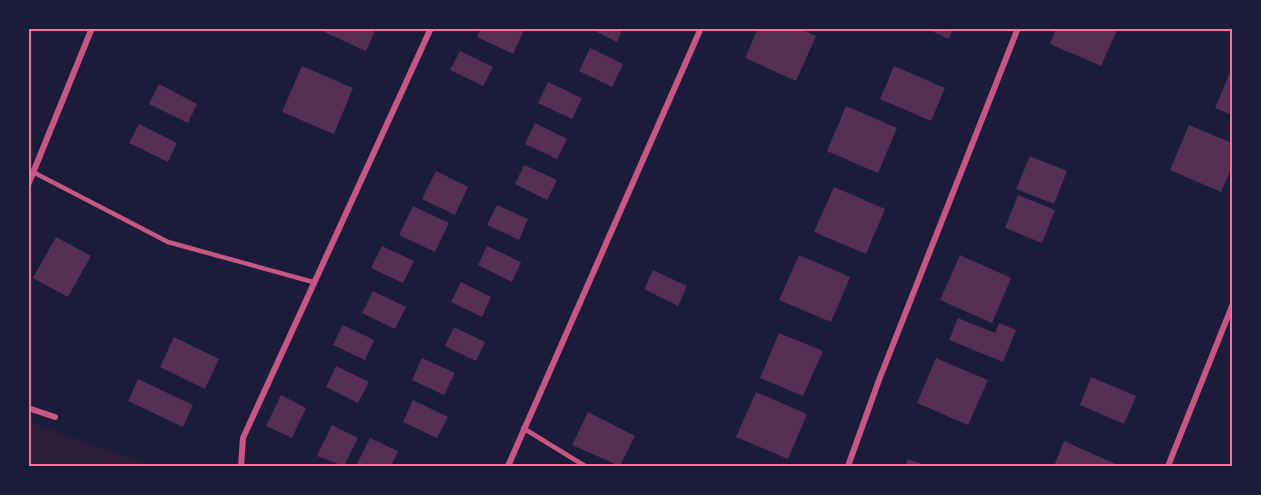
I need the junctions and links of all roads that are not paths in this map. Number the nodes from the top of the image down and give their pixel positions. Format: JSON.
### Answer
{"nodes":[{"id":1,"x":92,"y":28,"type":"edge"},
{"id":2,"x":431,"y":28,"type":"edge"},
{"id":3,"x":701,"y":28,"type":"edge"},
{"id":4,"x":1018,"y":28,"type":"edge"},
{"id":5,"x":33,"y":172,"type":"junction"},
{"id":6,"x":28,"y":185,"type":"edge"},
{"id":7,"x":313,"y":282,"type":"junction"},
{"id":8,"x":1233,"y":306,"type":"edge"},
{"id":9,"x":28,"y":408,"type":"edge"},
{"id":10,"x":55,"y":417,"type":"dead end"},
{"id":11,"x":523,"y":428,"type":"junction"},
{"id":12,"x":241,"y":466,"type":"edge"},
{"id":13,"x":508,"y":466,"type":"edge"},
{"id":14,"x":585,"y":466,"type":"edge"},
{"id":15,"x":848,"y":466,"type":"edge"},
{"id":16,"x":1168,"y":466,"type":"edge"}],
"edges":[{"from":1,"to":5,"type":"street"},
{"from":2,"to":7,"type":"street"},
{"from":3,"to":11,"type":"street"},
{"from":4,"to":15,"type":"street"},
{"from":5,"to":6,"type":"street"},
{"from":5,"to":7,"type":"lane"},
{"from":7,"to":12,"type":"street"},
{"from":8,"to":16,"type":"street"},
{"from":9,"to":10,"type":"street"},
{"from":11,"to":13,"type":"street"},
{"from":11,"to":14,"type":"lane"}]}
